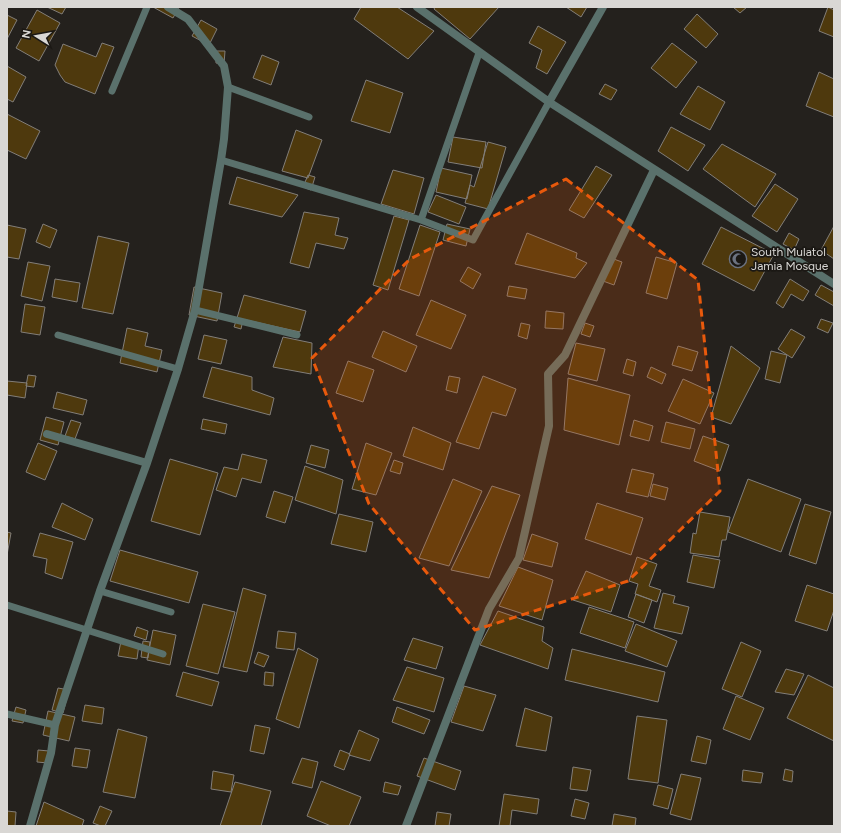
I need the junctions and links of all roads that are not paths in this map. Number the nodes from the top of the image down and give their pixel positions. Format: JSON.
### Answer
{"nodes":[{"id":1,"x":147,"y":7,"type":"edge"},
{"id":2,"x":168,"y":7,"type":"edge"},
{"id":3,"x":417,"y":7,"type":"edge"},
{"id":4,"x":603,"y":7,"type":"edge"},
{"id":5,"x":479,"y":53,"type":"junction"},
{"id":6,"x":228,"y":87,"type":"junction"},
{"id":7,"x":112,"y":91,"type":"dead end"},
{"id":8,"x":549,"y":102,"type":"junction"},
{"id":9,"x":309,"y":117,"type":"dead end"},
{"id":10,"x":221,"y":160,"type":"junction"},
{"id":11,"x":654,"y":170,"type":"junction"},
{"id":12,"x":421,"y":220,"type":"junction"},
{"id":13,"x":834,"y":284,"type":"edge"},
{"id":14,"x":195,"y":310,"type":"junction"},
{"id":15,"x":58,"y":335,"type":"dead end"},
{"id":16,"x":297,"y":335,"type":"dead end"},
{"id":17,"x":178,"y":370,"type":"junction"},
{"id":18,"x":47,"y":434,"type":"dead end"},
{"id":19,"x":147,"y":463,"type":"junction"},
{"id":20,"x":100,"y":591,"type":"junction"},
{"id":21,"x":7,"y":605,"type":"edge"},
{"id":22,"x":171,"y":612,"type":"dead end"},
{"id":23,"x":86,"y":630,"type":"junction"},
{"id":24,"x":163,"y":654,"type":"dead end"},
{"id":25,"x":7,"y":714,"type":"edge"},
{"id":26,"x":55,"y":725,"type":"junction"},
{"id":27,"x":30,"y":826,"type":"edge"},
{"id":28,"x":406,"y":826,"type":"edge"}],
"edges":[{"from":1,"to":7,"type":"lane"},
{"from":2,"to":6,"type":"street"},
{"from":3,"to":5,"type":"street"},
{"from":4,"to":8,"type":"street"},
{"from":5,"to":8,"type":"street"},
{"from":5,"to":12,"type":"lane"},
{"from":6,"to":9,"type":"lane"},
{"from":6,"to":10,"type":"street"},
{"from":8,"to":11,"type":"street"},
{"from":8,"to":12,"type":"lane"},
{"from":10,"to":12,"type":"lane"},
{"from":10,"to":14,"type":"street"},
{"from":11,"to":13,"type":"street"},
{"from":11,"to":28,"type":"street"},
{"from":14,"to":16,"type":"lane"},
{"from":14,"to":17,"type":"street"},
{"from":15,"to":17,"type":"lane"},
{"from":17,"to":19,"type":"street"},
{"from":18,"to":19,"type":"street"},
{"from":19,"to":20,"type":"street"},
{"from":20,"to":22,"type":"lane"},
{"from":20,"to":23,"type":"street"},
{"from":21,"to":23,"type":"lane"},
{"from":23,"to":24,"type":"lane"},
{"from":23,"to":26,"type":"street"},
{"from":25,"to":26,"type":"lane"},
{"from":26,"to":27,"type":"street"}]}
